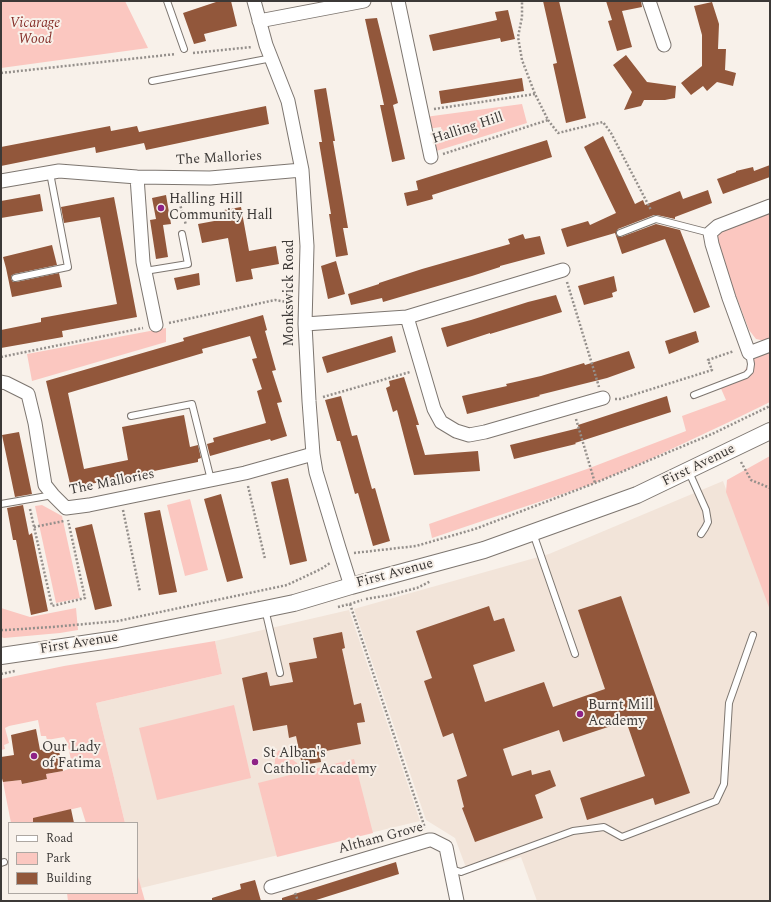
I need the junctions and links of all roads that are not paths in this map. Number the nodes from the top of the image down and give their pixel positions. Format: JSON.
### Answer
{"nodes":[{"id":1,"x":167,"y":1,"type":"edge"},
{"id":2,"x":254,"y":1,"type":"edge"},
{"id":3,"x":364,"y":1,"type":"edge"},
{"id":4,"x":398,"y":1,"type":"edge"},
{"id":5,"x":649,"y":1,"type":"edge"},
{"id":6,"x":260,"y":21,"type":"junction"},
{"id":7,"x":664,"y":45,"type":"dead end"},
{"id":8,"x":185,"y":51,"type":"road end"},
{"id":9,"x":272,"y":58,"type":"junction"},
{"id":10,"x":152,"y":81,"type":"dead end"},
{"id":11,"x":431,"y":158,"type":"road end"},
{"id":12,"x":302,"y":170,"type":"junction"},
{"id":13,"x":50,"y":173,"type":"junction"},
{"id":14,"x":136,"y":177,"type":"junction"},
{"id":15,"x":1,"y":181,"type":"edge"},
{"id":16,"x":770,"y":206,"type":"edge"},
{"id":17,"x":620,"y":233,"type":"dead end"},
{"id":18,"x":710,"y":233,"type":"junction"},
{"id":19,"x":182,"y":234,"type":"road end"},
{"id":20,"x":564,"y":270,"type":"road end"},
{"id":21,"x":145,"y":271,"type":"junction"},
{"id":22,"x":15,"y":278,"type":"dead end"},
{"id":23,"x":407,"y":317,"type":"junction"},
{"id":24,"x":305,"y":324,"type":"junction"},
{"id":25,"x":156,"y":325,"type":"dead end"},
{"id":26,"x":770,"y":345,"type":"edge"},
{"id":27,"x":748,"y":350,"type":"junction"},
{"id":28,"x":1,"y":382,"type":"edge"},
{"id":29,"x":694,"y":395,"type":"dead end"},
{"id":30,"x":602,"y":398,"type":"road end"},
{"id":31,"x":131,"y":416,"type":"dead end"},
{"id":32,"x":770,"y":431,"type":"edge"},
{"id":33,"x":313,"y":454,"type":"junction"},
{"id":34,"x":688,"y":471,"type":"junction"},
{"id":35,"x":211,"y":480,"type":"junction"},
{"id":36,"x":53,"y":495,"type":"junction"},
{"id":37,"x":1,"y":504,"type":"edge"},
{"id":38,"x":533,"y":533,"type":"junction"},
{"id":39,"x":701,"y":534,"type":"dead end"},
{"id":40,"x":351,"y":586,"type":"junction"},
{"id":41,"x":266,"y":609,"type":"junction"},
{"id":42,"x":753,"y":635,"type":"dead end"},
{"id":43,"x":575,"y":654,"type":"dead end"},
{"id":44,"x":1,"y":656,"type":"edge"},
{"id":45,"x":280,"y":673,"type":"dead end"},
{"id":46,"x":450,"y":869,"type":"junction"},
{"id":47,"x":271,"y":887,"type":"dead end"},
{"id":48,"x":457,"y":901,"type":"edge"}],
"edges":[{"from":1,"to":8,"type":"lane"},
{"from":2,"to":6,"type":"street","name":"Monkswick Road"},
{"from":3,"to":6,"type":"street"},
{"from":4,"to":11,"type":"street","name":"Halling Hill"},
{"from":5,"to":7,"type":"street"},
{"from":6,"to":9,"type":"street","name":"Monkswick Road"},
{"from":9,"to":10,"type":"lane"},
{"from":9,"to":12,"type":"street","name":"Monkswick Road"},
{"from":12,"to":14,"type":"street","name":"The Mallories"},
{"from":12,"to":24,"type":"street","name":"Monkswick Road"},
{"from":13,"to":14,"type":"street","name":"The Mallories"},
{"from":13,"to":15,"type":"street","name":"The Mallories"},
{"from":13,"to":22,"type":"lane"},
{"from":14,"to":21,"type":"street"},
{"from":16,"to":18,"type":"street"},
{"from":17,"to":18,"type":"lane"},
{"from":18,"to":27,"type":"street"},
{"from":19,"to":21,"type":"lane"},
{"from":20,"to":23,"type":"street"},
{"from":21,"to":25,"type":"street"},
{"from":23,"to":24,"type":"street"},
{"from":23,"to":30,"type":"street"},
{"from":24,"to":33,"type":"street","name":"Monkswick Road"},
{"from":26,"to":27,"type":"street"},
{"from":27,"to":29,"type":"lane"},
{"from":28,"to":36,"type":"street","name":"The Mallories"},
{"from":31,"to":35,"type":"lane"},
{"from":32,"to":34,"type":"street","name":"First Avenue"},
{"from":33,"to":35,"type":"street","name":"The Mallories"},
{"from":33,"to":40,"type":"street","name":"Monkswick Road"},
{"from":34,"to":38,"type":"street","name":"First Avenue"},
{"from":34,"to":39,"type":"lane"},
{"from":35,"to":36,"type":"street","name":"The Mallories"},
{"from":36,"to":37,"type":"lane"},
{"from":38,"to":40,"type":"street","name":"First Avenue"},
{"from":38,"to":43,"type":"lane"},
{"from":40,"to":41,"type":"street","name":"First Avenue"},
{"from":41,"to":44,"type":"street","name":"First Avenue"},
{"from":41,"to":45,"type":"lane"},
{"from":42,"to":46,"type":"lane"},
{"from":46,"to":47,"type":"street","name":"Altham Grove"},
{"from":46,"to":48,"type":"street","name":"Altham Grove"}]}
